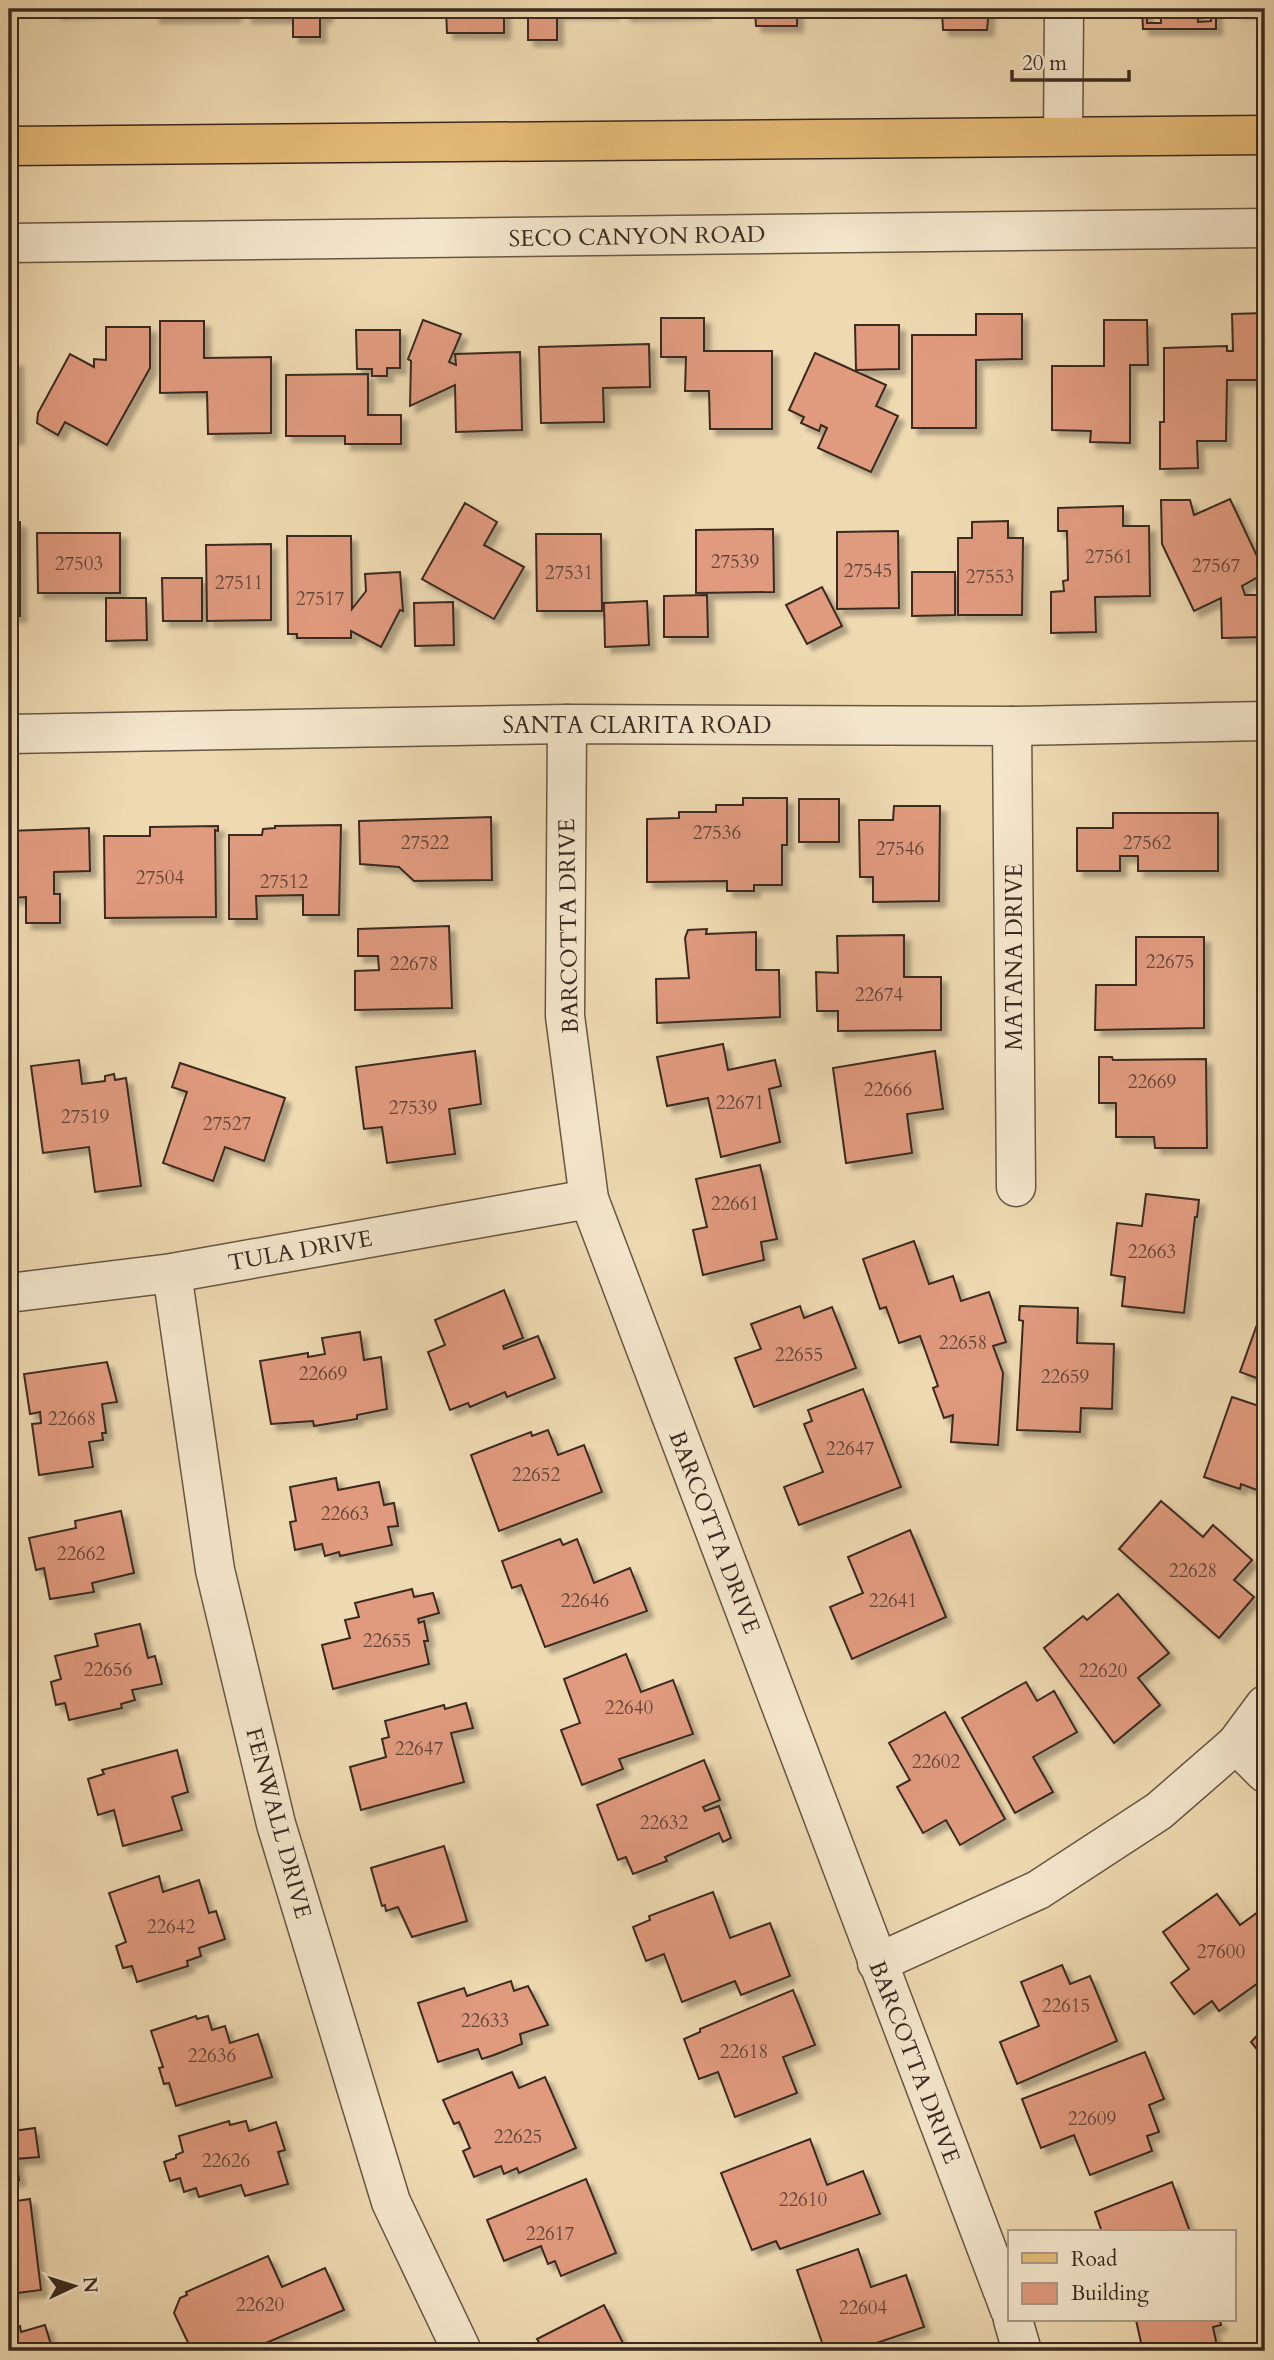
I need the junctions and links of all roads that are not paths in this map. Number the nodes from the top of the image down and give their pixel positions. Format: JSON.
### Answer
{"nodes":[{"id":1,"x":1065,"y":9,"type":"edge"},
{"id":2,"x":1265,"y":135,"type":"edge"},
{"id":3,"x":1063,"y":136,"type":"junction"},
{"id":4,"x":9,"y":146,"type":"edge"},
{"id":5,"x":1265,"y":228,"type":"edge"},
{"id":6,"x":9,"y":243,"type":"edge"},
{"id":7,"x":1265,"y":721,"type":"edge"},
{"id":8,"x":567,"y":724,"type":"junction"},
{"id":9,"x":1012,"y":726,"type":"junction"},
{"id":10,"x":9,"y":734,"type":"edge"},
{"id":11,"x":1016,"y":1187,"type":"dead end"},
{"id":12,"x":589,"y":1199,"type":"junction"},
{"id":13,"x":172,"y":1273,"type":"junction"},
{"id":14,"x":9,"y":1293,"type":"edge"},
{"id":15,"x":1265,"y":1705,"type":"edge"},
{"id":16,"x":1236,"y":1744,"type":"junction"},
{"id":17,"x":1265,"y":1773,"type":"edge"},
{"id":18,"x":877,"y":1963,"type":"junction"},
{"id":19,"x":1008,"y":2305,"type":"edge"},
{"id":20,"x":1014,"y":2322,"type":"edge"},
{"id":21,"x":462,"y":2351,"type":"edge"},
{"id":22,"x":1022,"y":2351,"type":"edge"}],
"edges":[{"from":1,"to":3,"type":"street"},
{"from":2,"to":3,"type":"main road"},
{"from":3,"to":4,"type":"main road"},
{"from":5,"to":6,"type":"street","name":"SECO CANYON ROAD"},
{"from":7,"to":9,"type":"street","name":"SANTA CLARITA ROAD"},
{"from":8,"to":9,"type":"street","name":"SANTA CLARITA ROAD"},
{"from":8,"to":10,"type":"street","name":"SANTA CLARITA ROAD"},
{"from":8,"to":12,"type":"street","name":"BARCOTTA DRIVE"},
{"from":9,"to":11,"type":"street","name":"MATANA DRIVE"},
{"from":12,"to":13,"type":"street","name":"TULA DRIVE"},
{"from":12,"to":18,"type":"street","name":"BARCOTTA DRIVE"},
{"from":13,"to":14,"type":"street","name":"TULA DRIVE"},
{"from":13,"to":21,"type":"street","name":"FENWALL DRIVE"},
{"from":15,"to":16,"type":"street"},
{"from":16,"to":17,"type":"street"},
{"from":16,"to":18,"type":"street"},
{"from":18,"to":19,"type":"street","name":"BARCOTTA DRIVE"},
{"from":20,"to":22,"type":"street"}]}
